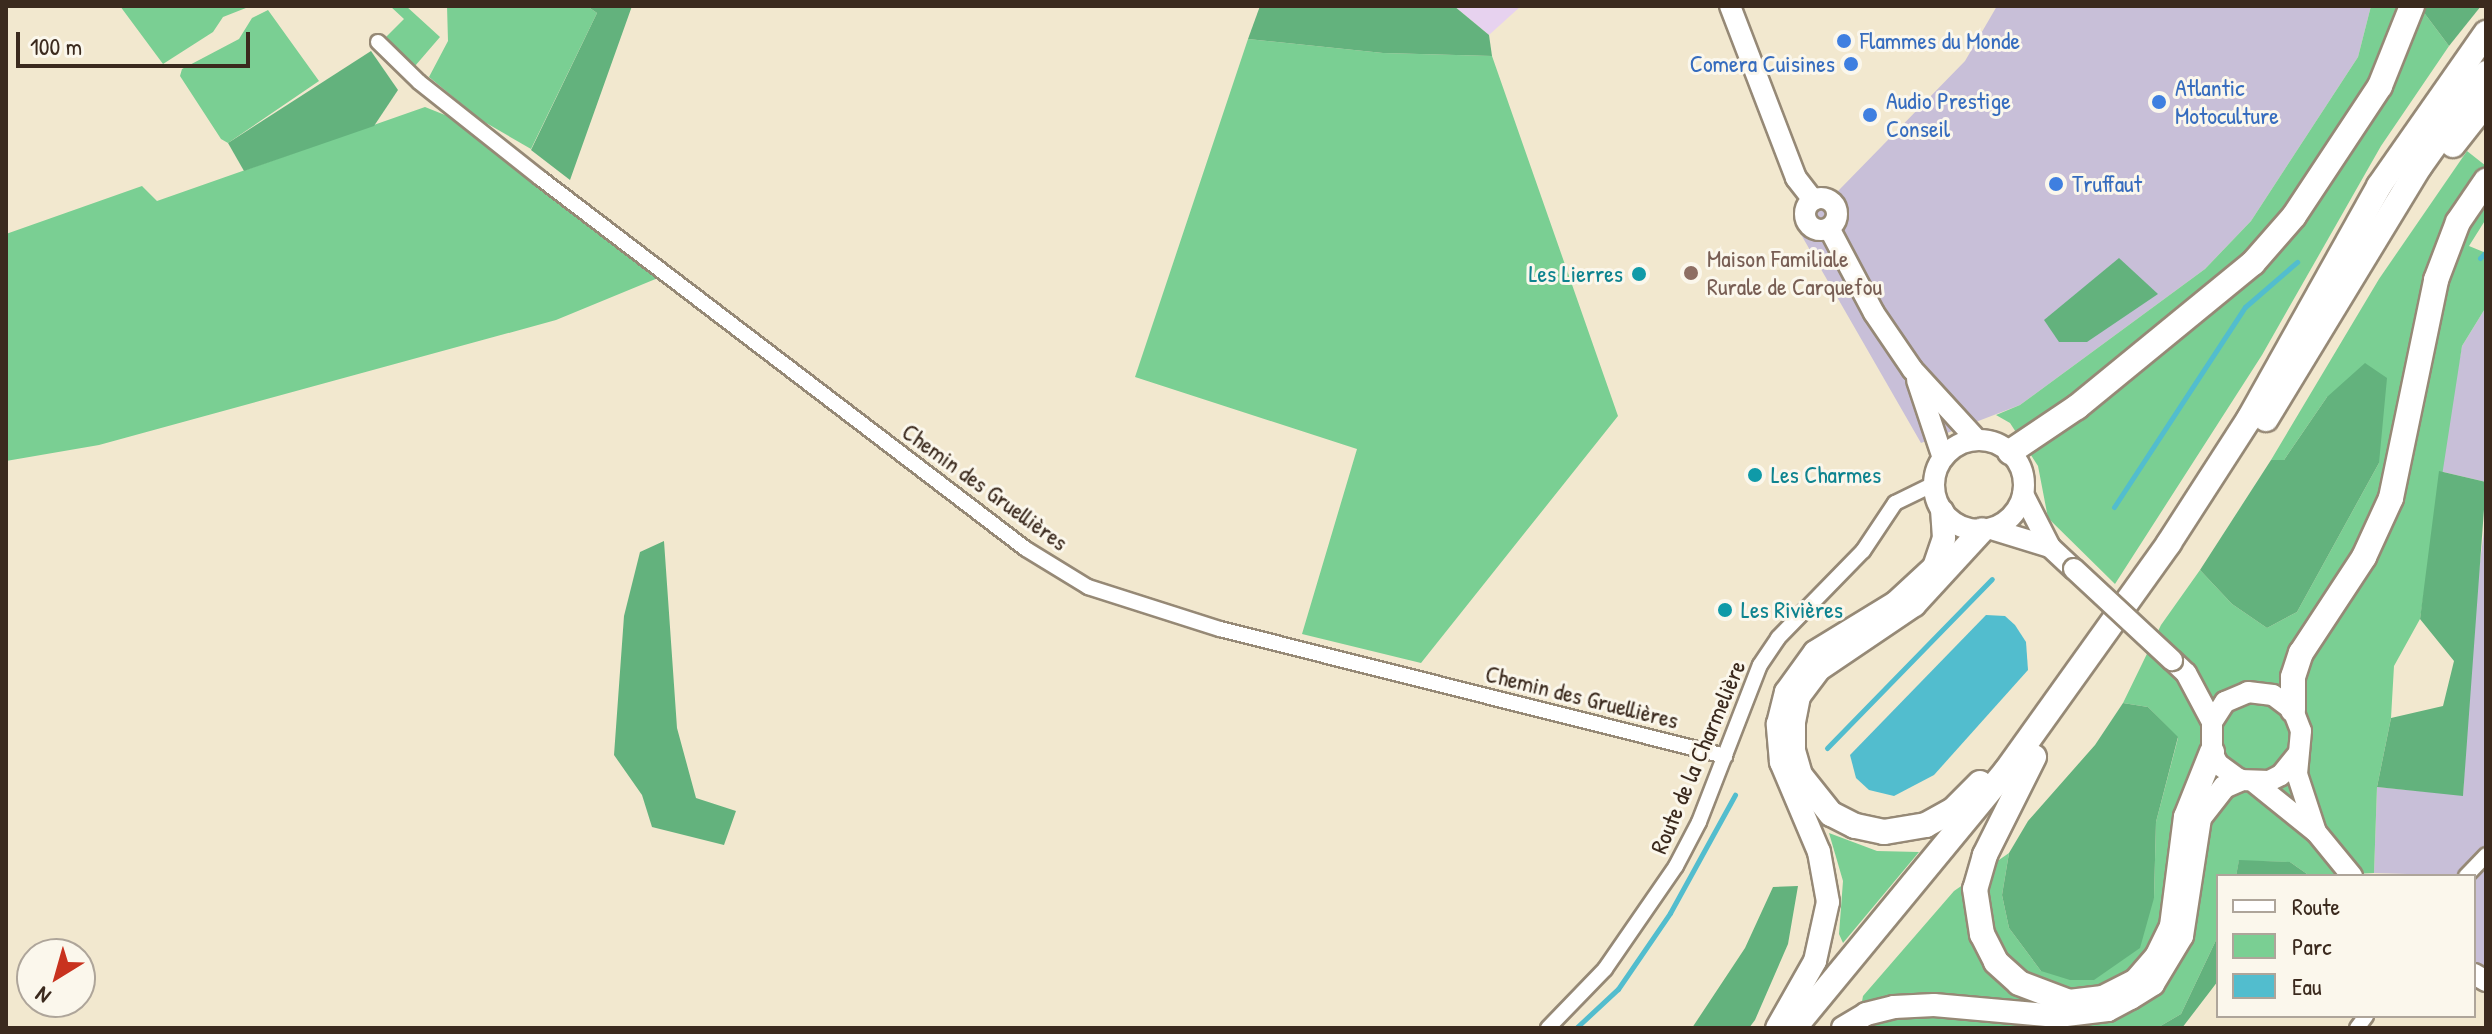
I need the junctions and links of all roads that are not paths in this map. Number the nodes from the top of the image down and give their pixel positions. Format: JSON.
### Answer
{"nodes":[{"id":1,"x":1730,"y":6,"type":"edge"},
{"id":2,"x":2412,"y":6,"type":"edge"},
{"id":3,"x":2486,"y":33,"type":"edge"},
{"id":4,"x":378,"y":42,"type":"dead end"},
{"id":5,"x":2486,"y":73,"type":"edge"},
{"id":6,"x":2486,"y":103,"type":"edge"},
{"id":7,"x":2486,"y":181,"type":"edge"},
{"id":8,"x":2358,"y":265,"type":"junction"},
{"id":9,"x":1912,"y":369,"type":"junction"},
{"id":10,"x":1977,"y":440,"type":"junction"},
{"id":11,"x":2010,"y":452,"type":"junction"},
{"id":12,"x":1943,"y":458,"type":"junction"},
{"id":13,"x":1934,"y":484,"type":"junction"},
{"id":14,"x":2023,"y":494,"type":"junction"},
{"id":15,"x":1942,"y":511,"type":"junction"},
{"id":16,"x":1987,"y":530,"type":"junction"},
{"id":17,"x":2050,"y":547,"type":"junction"},
{"id":18,"x":2179,"y":666,"type":"junction"},
{"id":19,"x":2079,"y":671,"type":"junction"},
{"id":20,"x":2235,"y":696,"type":"junction"},
{"id":21,"x":2293,"y":710,"type":"junction"},
{"id":22,"x":2212,"y":722,"type":"junction"},
{"id":23,"x":2212,"y":752,"type":"junction"},
{"id":24,"x":2298,"y":754,"type":"junction"},
{"id":25,"x":1725,"y":756,"type":"junction"},
{"id":26,"x":2034,"y":757,"type":"junction"},
{"id":27,"x":2248,"y":782,"type":"junction"},
{"id":28,"x":2316,"y":832,"type":"junction"},
{"id":29,"x":2486,"y":855,"type":"edge"},
{"id":30,"x":2350,"y":874,"type":"edge"},
{"id":31,"x":2468,"y":874,"type":"edge"},
{"id":32,"x":1548,"y":1028,"type":"edge"},
{"id":33,"x":1777,"y":1028,"type":"edge"},
{"id":34,"x":1794,"y":1028,"type":"edge"},
{"id":35,"x":1809,"y":1028,"type":"edge"},
{"id":36,"x":1843,"y":1028,"type":"edge"}],
"edges":[{"from":1,"to":9,"type":"main road"},
{"from":2,"to":11,"type":"highway"},
{"from":3,"to":19,"type":"highway"},
{"from":4,"to":25,"type":"street","name":"Chemin des Gruellières"},
{"from":5,"to":8,"type":"highway"},
{"from":6,"to":8,"type":"highway"},
{"from":7,"to":21,"type":"highway"},
{"from":8,"to":26,"type":"highway"},
{"from":9,"to":10,"type":"main road"},
{"from":9,"to":12,"type":"main road"},
{"from":10,"to":11,"type":"main road"},
{"from":10,"to":12,"type":"main road"},
{"from":11,"to":14,"type":"main road"},
{"from":12,"to":13,"type":"main road"},
{"from":13,"to":15,"type":"main road"},
{"from":13,"to":25,"type":"street","name":"Route de la Charmelière"},
{"from":14,"to":16,"type":"main road"},
{"from":14,"to":17,"type":"main road"},
{"from":15,"to":16,"type":"main road"},
{"from":15,"to":33,"type":"main road"},
{"from":16,"to":17,"type":"main road"},
{"from":16,"to":19,"type":"highway"},
{"from":17,"to":18,"type":"main road","bridge":true},
{"from":18,"to":20,"type":"main road"},
{"from":18,"to":22,"type":"main road"},
{"from":19,"to":34,"type":"highway"},
{"from":20,"to":21,"type":"main road"},
{"from":20,"to":22,"type":"main road"},
{"from":21,"to":24,"type":"main road"},
{"from":22,"to":23,"type":"main road"},
{"from":23,"to":26,"type":"highway"},
{"from":23,"to":27,"type":"main road"},
{"from":24,"to":27,"type":"main road"},
{"from":24,"to":28,"type":"main road"},
{"from":25,"to":32,"type":"street","name":"Route de la Charmelière"},
{"from":26,"to":35,"type":"highway"},
{"from":27,"to":28,"type":"main road"},
{"from":27,"to":36,"type":"main road"},
{"from":28,"to":30,"type":"main road"},
{"from":29,"to":31,"type":"street"}]}
